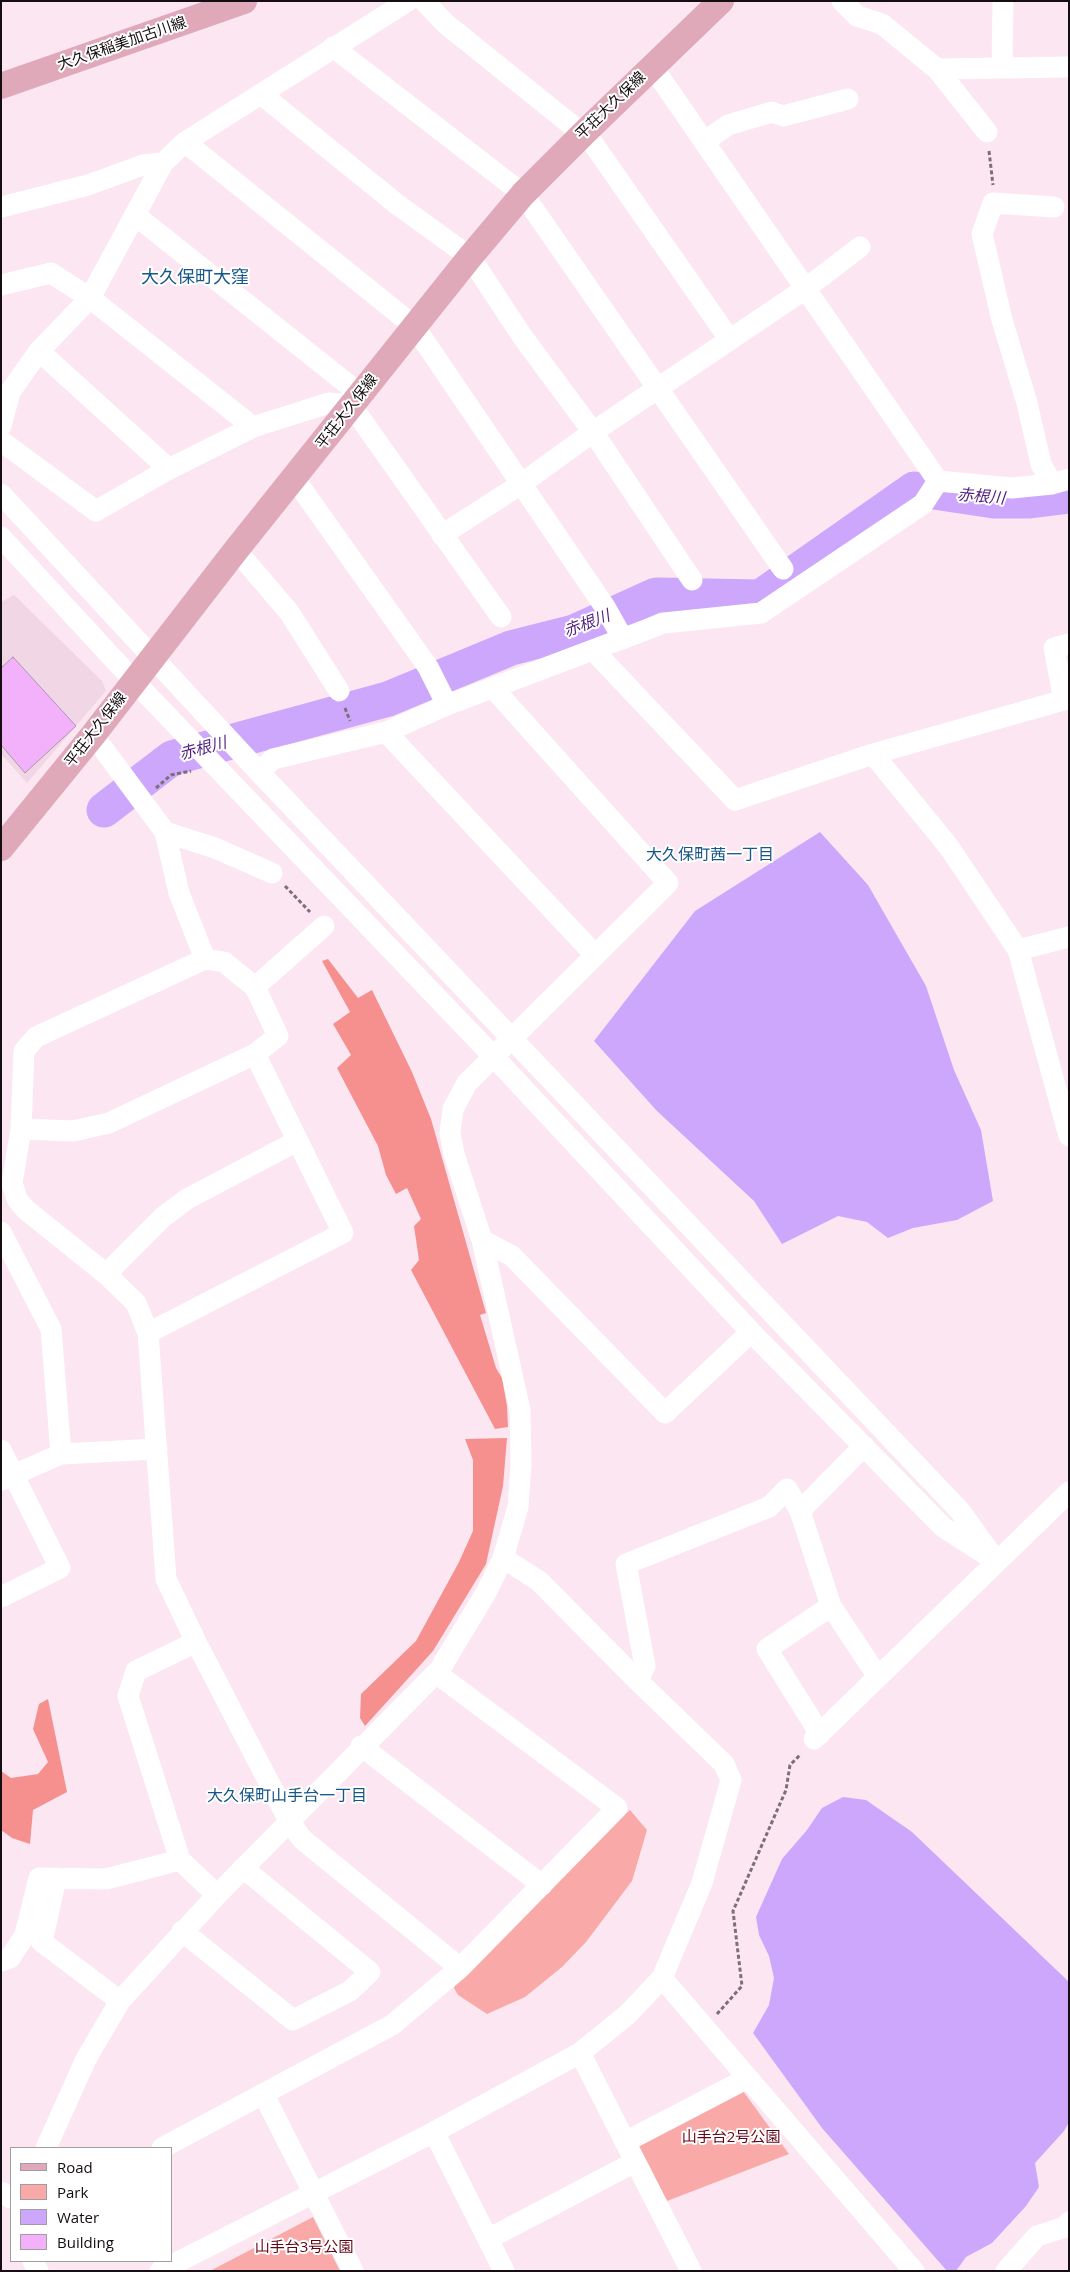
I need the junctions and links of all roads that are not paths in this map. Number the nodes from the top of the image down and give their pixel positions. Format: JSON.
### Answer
{"nodes":[{"id":1,"x":244,"y":1,"type":"edge"},
{"id":2,"x":408,"y":1,"type":"edge"},
{"id":3,"x":424,"y":1,"type":"edge"},
{"id":4,"x":721,"y":1,"type":"edge"},
{"id":5,"x":842,"y":1,"type":"edge"},
{"id":6,"x":1003,"y":1,"type":"edge"},
{"id":7,"x":333,"y":47,"type":"junction"},
{"id":8,"x":652,"y":66,"type":"junction"},
{"id":9,"x":1069,"y":67,"type":"edge"},
{"id":10,"x":937,"y":68,"type":"junction"},
{"id":11,"x":1002,"y":68,"type":"junction"},
{"id":12,"x":1,"y":86,"type":"edge"},
{"id":13,"x":261,"y":94,"type":"junction"},
{"id":14,"x":848,"y":99,"type":"dead end"},
{"id":15,"x":584,"y":132,"type":"junction"},
{"id":16,"x":987,"y":132,"type":"road end"},
{"id":17,"x":185,"y":142,"type":"junction"},
{"id":18,"x":704,"y":142,"type":"junction"},
{"id":19,"x":163,"y":163,"type":"junction"},
{"id":20,"x":523,"y":194,"type":"junction"},
{"id":21,"x":1,"y":207,"type":"edge"},
{"id":22,"x":1054,"y":207,"type":"dead end"},
{"id":23,"x":135,"y":215,"type":"junction"},
{"id":24,"x":860,"y":247,"type":"dead end"},
{"id":25,"x":470,"y":257,"type":"junction"},
{"id":26,"x":1,"y":285,"type":"edge"},
{"id":27,"x":805,"y":289,"type":"junction"},
{"id":28,"x":90,"y":298,"type":"junction"},
{"id":29,"x":414,"y":326,"type":"junction"},
{"id":30,"x":730,"y":340,"type":"junction"},
{"id":31,"x":39,"y":351,"type":"junction"},
{"id":32,"x":659,"y":388,"type":"junction"},
{"id":33,"x":356,"y":400,"type":"junction"},
{"id":34,"x":1,"y":426,"type":"edge"},
{"id":35,"x":253,"y":427,"type":"junction"},
{"id":36,"x":593,"y":432,"type":"junction"},
{"id":37,"x":1,"y":441,"type":"edge"},
{"id":38,"x":169,"y":469,"type":"junction"},
{"id":39,"x":294,"y":478,"type":"junction"},
{"id":40,"x":938,"y":482,"type":"junction"},
{"id":41,"x":1061,"y":482,"type":"edge"},
{"id":42,"x":521,"y":484,"type":"junction"},
{"id":43,"x":1,"y":494,"type":"edge"},
{"id":44,"x":442,"y":535,"type":"junction"},
{"id":45,"x":1,"y":537,"type":"edge"},
{"id":46,"x":236,"y":550,"type":"junction"},
{"id":47,"x":783,"y":569,"type":"dead end"},
{"id":48,"x":692,"y":580,"type":"dead end"},
{"id":49,"x":501,"y":617,"type":"dead end"},
{"id":50,"x":623,"y":639,"type":"junction"},
{"id":51,"x":1069,"y":644,"type":"edge"},
{"id":52,"x":594,"y":650,"type":"junction"},
{"id":53,"x":153,"y":657,"type":"junction"},
{"id":54,"x":134,"y":681,"type":"junction"},
{"id":55,"x":493,"y":688,"type":"junction"},
{"id":56,"x":338,"y":691,"type":"road end"},
{"id":57,"x":447,"y":705,"type":"junction"},
{"id":58,"x":1067,"y":708,"type":"edge"},
{"id":59,"x":386,"y":732,"type":"junction"},
{"id":60,"x":94,"y":736,"type":"junction"},
{"id":61,"x":873,"y":754,"type":"junction"},
{"id":62,"x":259,"y":772,"type":"junction"},
{"id":63,"x":165,"y":832,"type":"junction"},
{"id":64,"x":1,"y":848,"type":"edge"},
{"id":65,"x":272,"y":873,"type":"road end"},
{"id":66,"x":324,"y":926,"type":"road end"},
{"id":67,"x":1069,"y":936,"type":"edge"},
{"id":68,"x":1018,"y":950,"type":"junction"},
{"id":69,"x":595,"y":955,"type":"junction"},
{"id":70,"x":205,"y":958,"type":"junction"},
{"id":71,"x":254,"y":987,"type":"junction"},
{"id":72,"x":511,"y":1039,"type":"junction"},
{"id":73,"x":254,"y":1054,"type":"junction"},
{"id":74,"x":493,"y":1056,"type":"junction"},
{"id":75,"x":21,"y":1129,"type":"junction"},
{"id":76,"x":1069,"y":1136,"type":"edge"},
{"id":77,"x":297,"y":1141,"type":"junction"},
{"id":78,"x":9,"y":1202,"type":"edge"},
{"id":79,"x":1,"y":1232,"type":"edge"},
{"id":80,"x":482,"y":1240,"type":"junction"},
{"id":81,"x":106,"y":1274,"type":"junction"},
{"id":82,"x":752,"y":1332,"type":"junction"},
{"id":83,"x":148,"y":1333,"type":"junction"},
{"id":84,"x":864,"y":1446,"type":"junction"},
{"id":85,"x":156,"y":1449,"type":"junction"},
{"id":86,"x":1,"y":1450,"type":"edge"},
{"id":87,"x":61,"y":1454,"type":"junction"},
{"id":88,"x":7,"y":1477,"type":"edge"},
{"id":89,"x":1069,"y":1492,"type":"edge"},
{"id":90,"x":800,"y":1511,"type":"junction"},
{"id":91,"x":503,"y":1558,"type":"junction"},
{"id":92,"x":996,"y":1561,"type":"junction"},
{"id":93,"x":1,"y":1597,"type":"edge"},
{"id":94,"x":831,"y":1606,"type":"junction"},
{"id":95,"x":196,"y":1642,"type":"junction"},
{"id":96,"x":436,"y":1673,"type":"junction"},
{"id":97,"x":878,"y":1677,"type":"junction"},
{"id":98,"x":638,"y":1682,"type":"junction"},
{"id":99,"x":362,"y":1746,"type":"junction"},
{"id":100,"x":289,"y":1821,"type":"junction"},
{"id":101,"x":180,"y":1860,"type":"junction"},
{"id":102,"x":243,"y":1868,"type":"junction"},
{"id":103,"x":56,"y":1878,"type":"junction"},
{"id":104,"x":542,"y":1884,"type":"junction"},
{"id":105,"x":217,"y":1895,"type":"junction"},
{"id":106,"x":182,"y":1931,"type":"junction"},
{"id":107,"x":1,"y":1961,"type":"edge"},
{"id":108,"x":460,"y":1968,"type":"junction"},
{"id":109,"x":662,"y":1978,"type":"junction"},
{"id":110,"x":120,"y":2001,"type":"junction"},
{"id":111,"x":580,"y":2053,"type":"junction"},
{"id":112,"x":748,"y":2078,"type":"junction"},
{"id":113,"x":264,"y":2095,"type":"junction"},
{"id":114,"x":434,"y":2132,"type":"junction"},
{"id":115,"x":625,"y":2142,"type":"junction"},
{"id":116,"x":52,"y":2146,"type":"edge"},
{"id":117,"x":164,"y":2147,"type":"edge"},
{"id":118,"x":635,"y":2162,"type":"junction"},
{"id":119,"x":314,"y":2193,"type":"junction"},
{"id":120,"x":1067,"y":2226,"type":"edge"},
{"id":121,"x":488,"y":2239,"type":"junction"},
{"id":122,"x":689,"y":2270,"type":"edge"},
{"id":123,"x":160,"y":2271,"type":"edge"},
{"id":124,"x":353,"y":2271,"type":"edge"},
{"id":125,"x":504,"y":2271,"type":"edge"},
{"id":126,"x":914,"y":2271,"type":"edge"},
{"id":127,"x":1006,"y":2271,"type":"edge"}],
"edges":[{"from":1,"to":12,"type":"main road","name":"大久保稲美加古川線"},
{"from":2,"to":7,"type":"street"},
{"from":3,"to":15,"type":"street"},
{"from":4,"to":8,"type":"main road","name":"平荘大久保線"},
{"from":5,"to":10,"type":"street"},
{"from":6,"to":11,"type":"street"},
{"from":7,"to":13,"type":"street"},
{"from":7,"to":20,"type":"street"},
{"from":8,"to":15,"type":"main road","name":"平荘大久保線"},
{"from":8,"to":18,"type":"street"},
{"from":9,"to":11,"type":"street"},
{"from":10,"to":11,"type":"street"},
{"from":10,"to":16,"type":"street"},
{"from":13,"to":17,"type":"street"},
{"from":13,"to":25,"type":"street"},
{"from":14,"to":18,"type":"street"},
{"from":15,"to":20,"type":"main road","name":"平荘大久保線"},
{"from":15,"to":30,"type":"street"},
{"from":17,"to":19,"type":"street"},
{"from":17,"to":29,"type":"street"},
{"from":18,"to":27,"type":"street"},
{"from":19,"to":21,"type":"street"},
{"from":19,"to":23,"type":"street"},
{"from":20,"to":25,"type":"main road","name":"平荘大久保線"},
{"from":20,"to":32,"type":"street"},
{"from":22,"to":41,"type":"street"},
{"from":23,"to":28,"type":"street"},
{"from":23,"to":33,"type":"street"},
{"from":24,"to":27,"type":"street"},
{"from":25,"to":29,"type":"main road","name":"平荘大久保線"},
{"from":25,"to":36,"type":"street"},
{"from":26,"to":28,"type":"street"},
{"from":27,"to":30,"type":"street"},
{"from":27,"to":40,"type":"street"},
{"from":28,"to":31,"type":"street"},
{"from":28,"to":35,"type":"street"},
{"from":29,"to":33,"type":"main road","name":"平荘大久保線"},
{"from":29,"to":42,"type":"street"},
{"from":30,"to":32,"type":"street"},
{"from":31,"to":34,"type":"street"},
{"from":31,"to":38,"type":"street"},
{"from":32,"to":36,"type":"street"},
{"from":32,"to":47,"type":"street"},
{"from":33,"to":35,"type":"street"},
{"from":33,"to":39,"type":"main road","name":"平荘大久保線"},
{"from":33,"to":44,"type":"street"},
{"from":35,"to":38,"type":"street"},
{"from":36,"to":42,"type":"street"},
{"from":36,"to":48,"type":"street"},
{"from":37,"to":38,"type":"street"},
{"from":39,"to":46,"type":"main road","name":"平荘大久保線"},
{"from":39,"to":57,"type":"street"},
{"from":40,"to":41,"type":"street"},
{"from":40,"to":50,"type":"street"},
{"from":42,"to":44,"type":"street"},
{"from":42,"to":50,"type":"street"},
{"from":43,"to":53,"type":"street"},
{"from":44,"to":49,"type":"street"},
{"from":45,"to":54,"type":"street"},
{"from":46,"to":53,"type":"main road","name":"平荘大久保線"},
{"from":46,"to":56,"type":"street"},
{"from":50,"to":52,"type":"street"},
{"from":51,"to":58,"type":"street"},
{"from":52,"to":55,"type":"street"},
{"from":52,"to":61,"type":"street"},
{"from":53,"to":54,"type":"main road","name":"平荘大久保線"},
{"from":53,"to":62,"type":"street"},
{"from":54,"to":60,"type":"main road","name":"平荘大久保線"},
{"from":54,"to":74,"type":"street"},
{"from":55,"to":57,"type":"street"},
{"from":55,"to":69,"type":"street"},
{"from":57,"to":59,"type":"street"},
{"from":58,"to":61,"type":"street"},
{"from":59,"to":62,"type":"street"},
{"from":59,"to":69,"type":"street"},
{"from":60,"to":63,"type":"street"},
{"from":60,"to":64,"type":"main road","name":"平荘大久保線"},
{"from":61,"to":68,"type":"street"},
{"from":62,"to":72,"type":"street"},
{"from":63,"to":65,"type":"street"},
{"from":63,"to":70,"type":"street"},
{"from":66,"to":71,"type":"street"},
{"from":67,"to":68,"type":"street"},
{"from":68,"to":76,"type":"street"},
{"from":69,"to":72,"type":"street"},
{"from":70,"to":71,"type":"street"},
{"from":70,"to":75,"type":"street"},
{"from":71,"to":73,"type":"street"},
{"from":72,"to":74,"type":"street"},
{"from":72,"to":92,"type":"street"},
{"from":73,"to":75,"type":"street"},
{"from":73,"to":77,"type":"street"},
{"from":74,"to":80,"type":"street"},
{"from":74,"to":82,"type":"street"},
{"from":75,"to":78,"type":"street"},
{"from":77,"to":81,"type":"street"},
{"from":77,"to":83,"type":"street"},
{"from":78,"to":81,"type":"street"},
{"from":79,"to":87,"type":"street"},
{"from":80,"to":82,"type":"street"},
{"from":80,"to":91,"type":"street"},
{"from":81,"to":83,"type":"street"},
{"from":82,"to":84,"type":"street"},
{"from":83,"to":85,"type":"street"},
{"from":84,"to":90,"type":"street"},
{"from":84,"to":92,"type":"street"},
{"from":85,"to":87,"type":"street"},
{"from":85,"to":95,"type":"street"},
{"from":86,"to":88,"type":"street"},
{"from":87,"to":88,"type":"street"},
{"from":88,"to":93,"type":"street"},
{"from":89,"to":92,"type":"street"},
{"from":90,"to":94,"type":"street"},
{"from":90,"to":98,"type":"street"},
{"from":91,"to":96,"type":"street"},
{"from":91,"to":98,"type":"street"},
{"from":92,"to":97,"type":"street"},
{"from":94,"to":97,"type":"street"},
{"from":94,"to":97,"type":"street"},
{"from":95,"to":100,"type":"street"},
{"from":95,"to":101,"type":"street"},
{"from":96,"to":99,"type":"street"},
{"from":96,"to":104,"type":"street"},
{"from":98,"to":109,"type":"street"},
{"from":99,"to":100,"type":"street"},
{"from":99,"to":104,"type":"street"},
{"from":100,"to":102,"type":"street"},
{"from":100,"to":108,"type":"street"},
{"from":101,"to":103,"type":"street"},
{"from":101,"to":105,"type":"street"},
{"from":102,"to":105,"type":"street"},
{"from":102,"to":106,"type":"street"},
{"from":103,"to":107,"type":"street"},
{"from":103,"to":110,"type":"street"},
{"from":104,"to":108,"type":"street"},
{"from":105,"to":106,"type":"street"},
{"from":106,"to":110,"type":"street"},
{"from":108,"to":113,"type":"street"},
{"from":109,"to":111,"type":"street"},
{"from":109,"to":112,"type":"street"},
{"from":110,"to":116,"type":"street"},
{"from":111,"to":114,"type":"street"},
{"from":111,"to":115,"type":"street"},
{"from":112,"to":115,"type":"street"},
{"from":112,"to":126,"type":"street"},
{"from":113,"to":117,"type":"street"},
{"from":113,"to":119,"type":"street"},
{"from":114,"to":119,"type":"street"},
{"from":114,"to":121,"type":"street"},
{"from":115,"to":118,"type":"street"},
{"from":118,"to":121,"type":"street"},
{"from":118,"to":122,"type":"street"},
{"from":119,"to":123,"type":"street"},
{"from":119,"to":124,"type":"street"},
{"from":120,"to":127,"type":"street"},
{"from":121,"to":125,"type":"street"}]}
